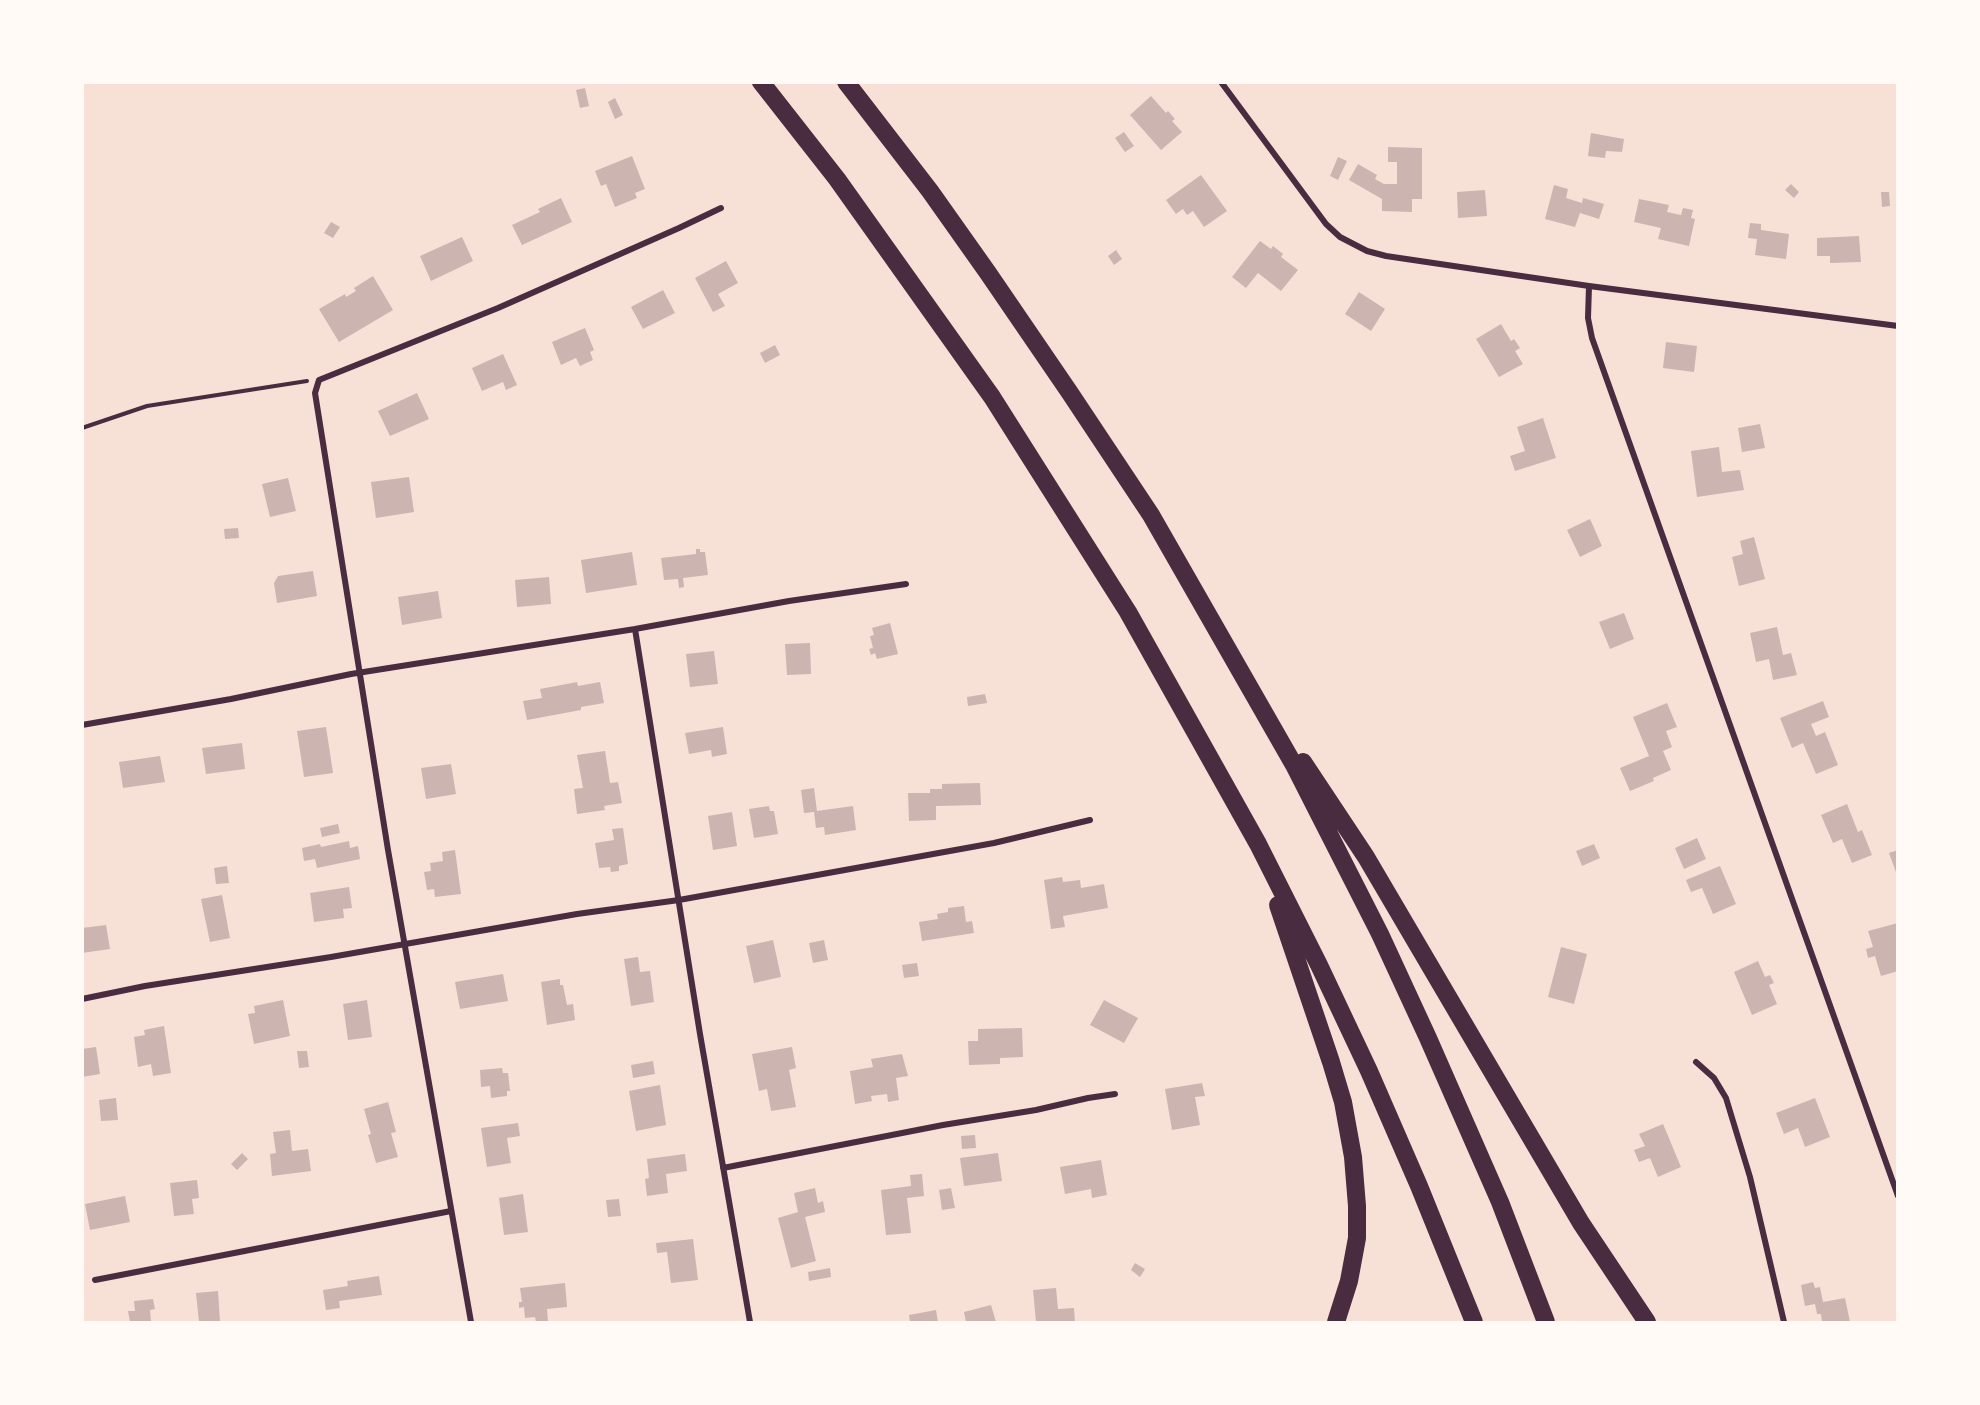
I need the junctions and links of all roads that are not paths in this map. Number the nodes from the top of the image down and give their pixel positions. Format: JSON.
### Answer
{"nodes":[{"id":1,"x":761,"y":82,"type":"edge"},
{"id":2,"x":846,"y":82,"type":"edge"},
{"id":3,"x":1221,"y":82,"type":"edge"},
{"id":4,"x":721,"y":208,"type":"dead end"},
{"id":5,"x":1589,"y":286,"type":"junction"},
{"id":6,"x":1898,"y":326,"type":"edge"},
{"id":7,"x":906,"y":584,"type":"dead end"},
{"id":8,"x":635,"y":629,"type":"junction"},
{"id":9,"x":1234,"y":660,"type":"junction"},
{"id":10,"x":359,"y":673,"type":"junction"},
{"id":11,"x":82,"y":725,"type":"edge"},
{"id":12,"x":1090,"y":820,"type":"dead end"},
{"id":13,"x":1258,"y":843,"type":"junction"},
{"id":14,"x":679,"y":900,"type":"junction"},
{"id":15,"x":404,"y":944,"type":"junction"},
{"id":16,"x":82,"y":999,"type":"edge"},
{"id":17,"x":1696,"y":1062,"type":"dead end"},
{"id":18,"x":1115,"y":1094,"type":"dead end"},
{"id":19,"x":723,"y":1168,"type":"junction"},
{"id":20,"x":1898,"y":1196,"type":"edge"},
{"id":21,"x":451,"y":1211,"type":"junction"},
{"id":22,"x":95,"y":1280,"type":"dead end"},
{"id":23,"x":471,"y":1323,"type":"edge"},
{"id":24,"x":750,"y":1323,"type":"edge"},
{"id":25,"x":1336,"y":1323,"type":"edge"},
{"id":26,"x":1474,"y":1323,"type":"edge"},
{"id":27,"x":1546,"y":1323,"type":"edge"},
{"id":28,"x":1647,"y":1323,"type":"edge"},
{"id":29,"x":1784,"y":1323,"type":"edge"}],
"edges":[{"from":1,"to":13,"type":"highway"},
{"from":2,"to":9,"type":"highway"},
{"from":3,"to":5,"type":"street"},
{"from":4,"to":10,"type":"street"},
{"from":5,"to":6,"type":"street"},
{"from":5,"to":20,"type":"street"},
{"from":7,"to":8,"type":"street"},
{"from":8,"to":10,"type":"street"},
{"from":8,"to":14,"type":"street"},
{"from":9,"to":27,"type":"highway"},
{"from":9,"to":28,"type":"highway"},
{"from":10,"to":11,"type":"street"},
{"from":10,"to":15,"type":"street"},
{"from":12,"to":14,"type":"street"},
{"from":13,"to":25,"type":"highway"},
{"from":13,"to":26,"type":"highway"},
{"from":14,"to":15,"type":"street"},
{"from":14,"to":19,"type":"street"},
{"from":15,"to":16,"type":"street"},
{"from":15,"to":21,"type":"street"},
{"from":17,"to":29,"type":"street"},
{"from":18,"to":19,"type":"street"},
{"from":19,"to":24,"type":"street"},
{"from":21,"to":22,"type":"street"},
{"from":21,"to":23,"type":"street"}]}
